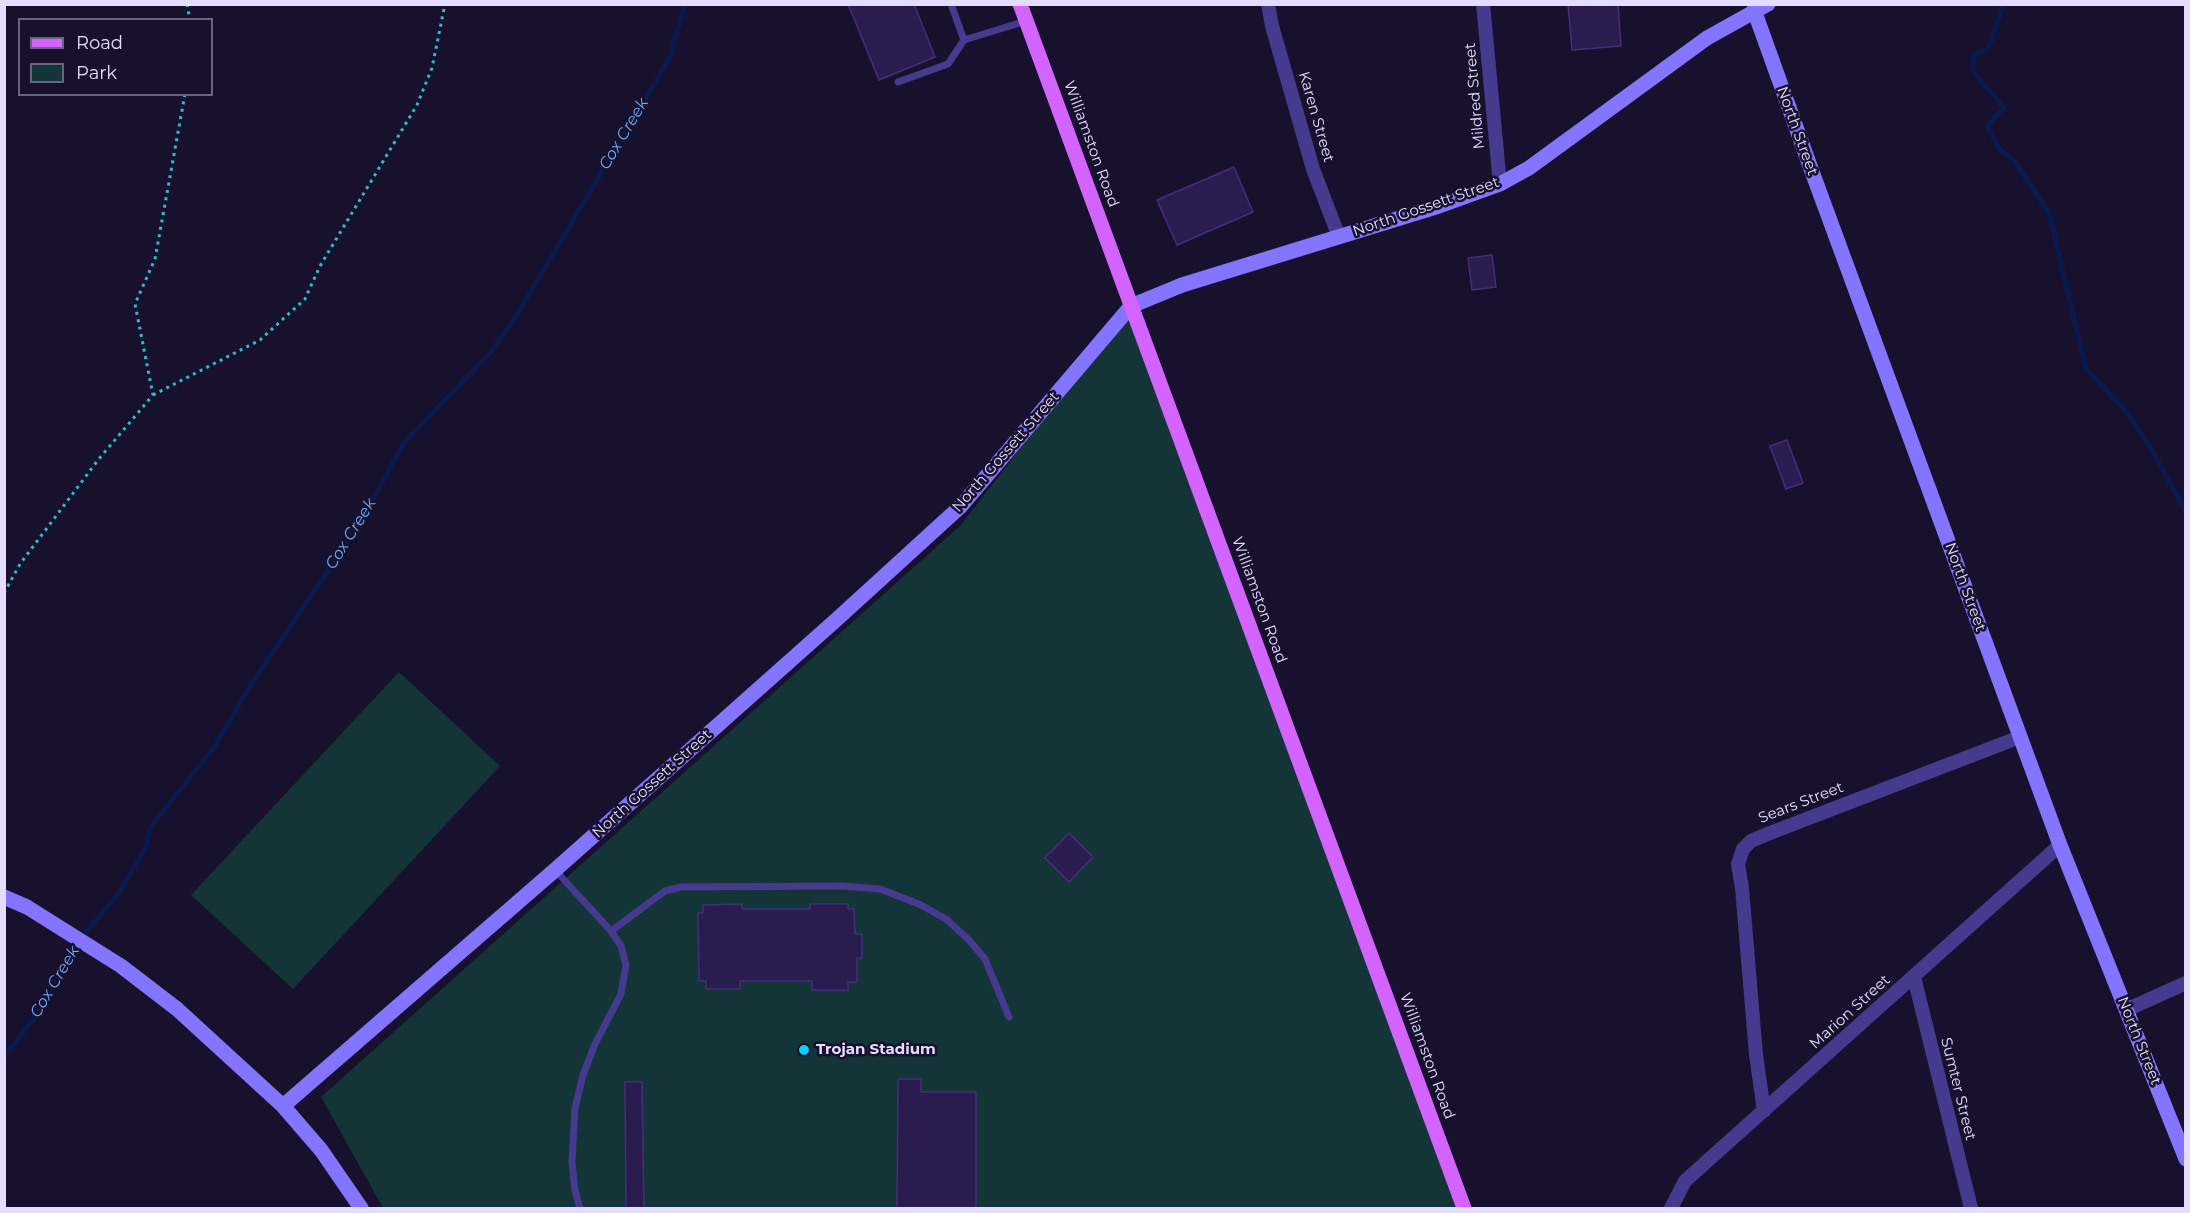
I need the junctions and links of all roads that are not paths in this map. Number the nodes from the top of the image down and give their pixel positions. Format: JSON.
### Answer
{"nodes":[{"id":1,"x":951,"y":4,"type":"edge"},
{"id":2,"x":1020,"y":4,"type":"edge"},
{"id":3,"x":1268,"y":4,"type":"edge"},
{"id":4,"x":1483,"y":4,"type":"edge"},
{"id":5,"x":1761,"y":7,"type":"edge"},
{"id":6,"x":1026,"y":21,"type":"junction"},
{"id":7,"x":964,"y":40,"type":"junction"},
{"id":8,"x":898,"y":82,"type":"dead end"},
{"id":9,"x":1500,"y":184,"type":"junction"},
{"id":10,"x":1339,"y":237,"type":"junction"},
{"id":11,"x":1131,"y":306,"type":"junction"},
{"id":12,"x":2020,"y":737,"type":"junction"},
{"id":13,"x":2060,"y":845,"type":"junction"},
{"id":14,"x":555,"y":870,"type":"junction"},
{"id":15,"x":4,"y":897,"type":"edge"},
{"id":16,"x":611,"y":932,"type":"junction"},
{"id":17,"x":1914,"y":977,"type":"junction"},
{"id":18,"x":2186,"y":982,"type":"edge"},
{"id":19,"x":2126,"y":1010,"type":"junction"},
{"id":20,"x":1009,"y":1017,"type":"dead end"},
{"id":21,"x":283,"y":1106,"type":"junction"},
{"id":22,"x":1764,"y":1111,"type":"junction"},
{"id":23,"x":2186,"y":1160,"type":"edge"},
{"id":24,"x":361,"y":1209,"type":"edge"},
{"id":25,"x":580,"y":1209,"type":"edge"},
{"id":26,"x":1464,"y":1209,"type":"edge"},
{"id":27,"x":1671,"y":1209,"type":"edge"},
{"id":28,"x":1971,"y":1209,"type":"edge"}],
"edges":[{"from":1,"to":7,"type":"lane"},
{"from":2,"to":6,"type":"main road","name":"Williamston Road"},
{"from":3,"to":10,"type":"street","name":"Karen Street"},
{"from":4,"to":9,"type":"street","name":"Mildred Street"},
{"from":5,"to":9,"type":"street","name":"North Gossett Street"},
{"from":5,"to":12,"type":"street","name":"North Street"},
{"from":6,"to":7,"type":"lane"},
{"from":6,"to":11,"type":"main road","name":"Williamston Road"},
{"from":7,"to":8,"type":"lane"},
{"from":9,"to":10,"type":"street","name":"North Gossett Street"},
{"from":10,"to":11,"type":"street","name":"North Gossett Street"},
{"from":11,"to":14,"type":"street","name":"North Gossett Street"},
{"from":11,"to":26,"type":"main road","name":"Williamston Road"},
{"from":12,"to":13,"type":"street","name":"North Street"},
{"from":12,"to":22,"type":"street","name":"Sears Street"},
{"from":13,"to":17,"type":"street","name":"Marion Street"},
{"from":13,"to":19,"type":"street","name":"North Street"},
{"from":14,"to":16,"type":"lane"},
{"from":14,"to":21,"type":"street","name":"North Gossett Street"},
{"from":15,"to":21,"type":"street"},
{"from":16,"to":20,"type":"lane"},
{"from":16,"to":25,"type":"lane"},
{"from":17,"to":22,"type":"street","name":"Marion Street"},
{"from":17,"to":28,"type":"street","name":"Sumter Street"},
{"from":18,"to":19,"type":"street"},
{"from":19,"to":23,"type":"street","name":"North Street"},
{"from":21,"to":24,"type":"street"},
{"from":22,"to":27,"type":"street","name":"Marion Street"}]}
